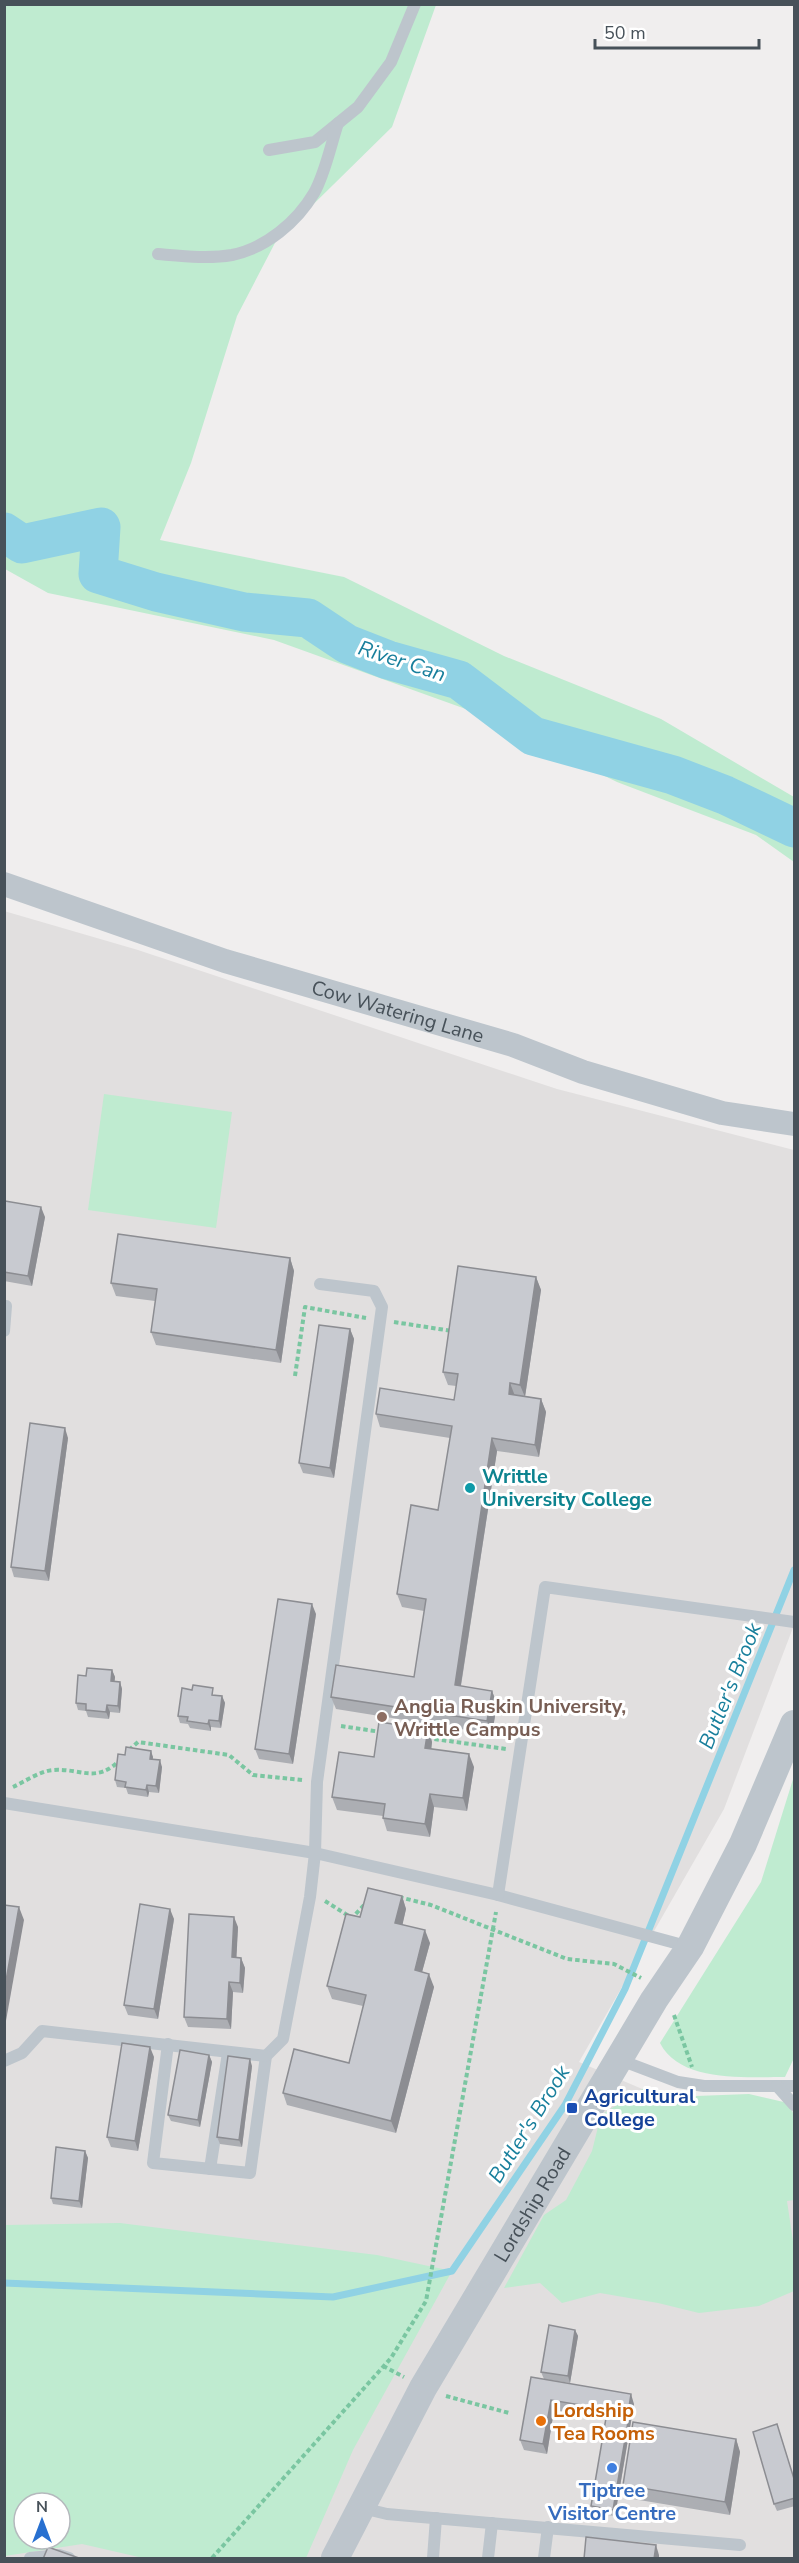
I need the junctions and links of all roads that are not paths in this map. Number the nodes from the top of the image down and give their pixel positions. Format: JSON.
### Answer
{"nodes":[{"id":1,"x":415,"y":4,"type":"edge"},
{"id":2,"x":338,"y":123,"type":"junction"},
{"id":3,"x":269,"y":150,"type":"dead end"},
{"id":4,"x":158,"y":254,"type":"dead end"},
{"id":5,"x":4,"y":884,"type":"edge"},
{"id":6,"x":795,"y":1124,"type":"edge"},
{"id":7,"x":320,"y":1284,"type":"dead end"},
{"id":8,"x":6,"y":1306,"type":"dead end"},
{"id":9,"x":4,"y":1331,"type":"edge"},
{"id":10,"x":795,"y":1622,"type":"edge"},
{"id":11,"x":795,"y":1724,"type":"edge"},
{"id":12,"x":4,"y":1803,"type":"edge"},
{"id":13,"x":315,"y":1853,"type":"junction"},
{"id":14,"x":498,"y":1894,"type":"junction"},
{"id":15,"x":690,"y":1947,"type":"junction"},
{"id":16,"x":168,"y":2044,"type":"junction"},
{"id":17,"x":228,"y":2054,"type":"junction"},
{"id":18,"x":266,"y":2056,"type":"junction"},
{"id":19,"x":620,"y":2057,"type":"junction"},
{"id":20,"x":4,"y":2061,"type":"edge"},
{"id":21,"x":777,"y":2086,"type":"junction"},
{"id":22,"x":795,"y":2086,"type":"edge"},
{"id":23,"x":795,"y":2105,"type":"edge"},
{"id":24,"x":210,"y":2169,"type":"junction"},
{"id":25,"x":362,"y":2508,"type":"junction"},
{"id":26,"x":436,"y":2518,"type":"junction"},
{"id":27,"x":492,"y":2523,"type":"junction"},
{"id":28,"x":548,"y":2527,"type":"junction"},
{"id":29,"x":740,"y":2545,"type":"dead end"},
{"id":30,"x":30,"y":2559,"type":"edge"},
{"id":31,"x":69,"y":2559,"type":"edge"},
{"id":32,"x":335,"y":2559,"type":"edge"},
{"id":33,"x":433,"y":2559,"type":"edge"},
{"id":34,"x":488,"y":2559,"type":"edge"},
{"id":35,"x":544,"y":2559,"type":"edge"}],
"edges":[{"from":1,"to":2,"type":"lane"},
{"from":2,"to":3,"type":"lane"},
{"from":2,"to":4,"type":"lane"},
{"from":5,"to":6,"type":"street","name":"Cow Watering Lane"},
{"from":7,"to":13,"type":"lane"},
{"from":8,"to":9,"type":"lane"},
{"from":10,"to":14,"type":"lane"},
{"from":11,"to":15,"type":"street","name":"Lordship Road"},
{"from":12,"to":13,"type":"lane"},
{"from":13,"to":14,"type":"lane"},
{"from":13,"to":18,"type":"lane"},
{"from":14,"to":15,"type":"lane"},
{"from":15,"to":19,"type":"street","name":"Lordship Road"},
{"from":16,"to":17,"type":"lane"},
{"from":16,"to":20,"type":"lane"},
{"from":16,"to":24,"type":"lane"},
{"from":17,"to":18,"type":"lane"},
{"from":17,"to":24,"type":"lane"},
{"from":18,"to":24,"type":"lane"},
{"from":19,"to":21,"type":"lane"},
{"from":19,"to":25,"type":"street","name":"Lordship Road"},
{"from":21,"to":22,"type":"lane"},
{"from":21,"to":23,"type":"lane"},
{"from":25,"to":26,"type":"lane"},
{"from":25,"to":32,"type":"street","name":"Lordship Road"},
{"from":26,"to":27,"type":"lane"},
{"from":26,"to":33,"type":"lane"},
{"from":27,"to":28,"type":"lane"},
{"from":27,"to":34,"type":"lane"},
{"from":28,"to":29,"type":"lane"},
{"from":28,"to":35,"type":"lane"},
{"from":30,"to":31,"type":"lane"}]}
